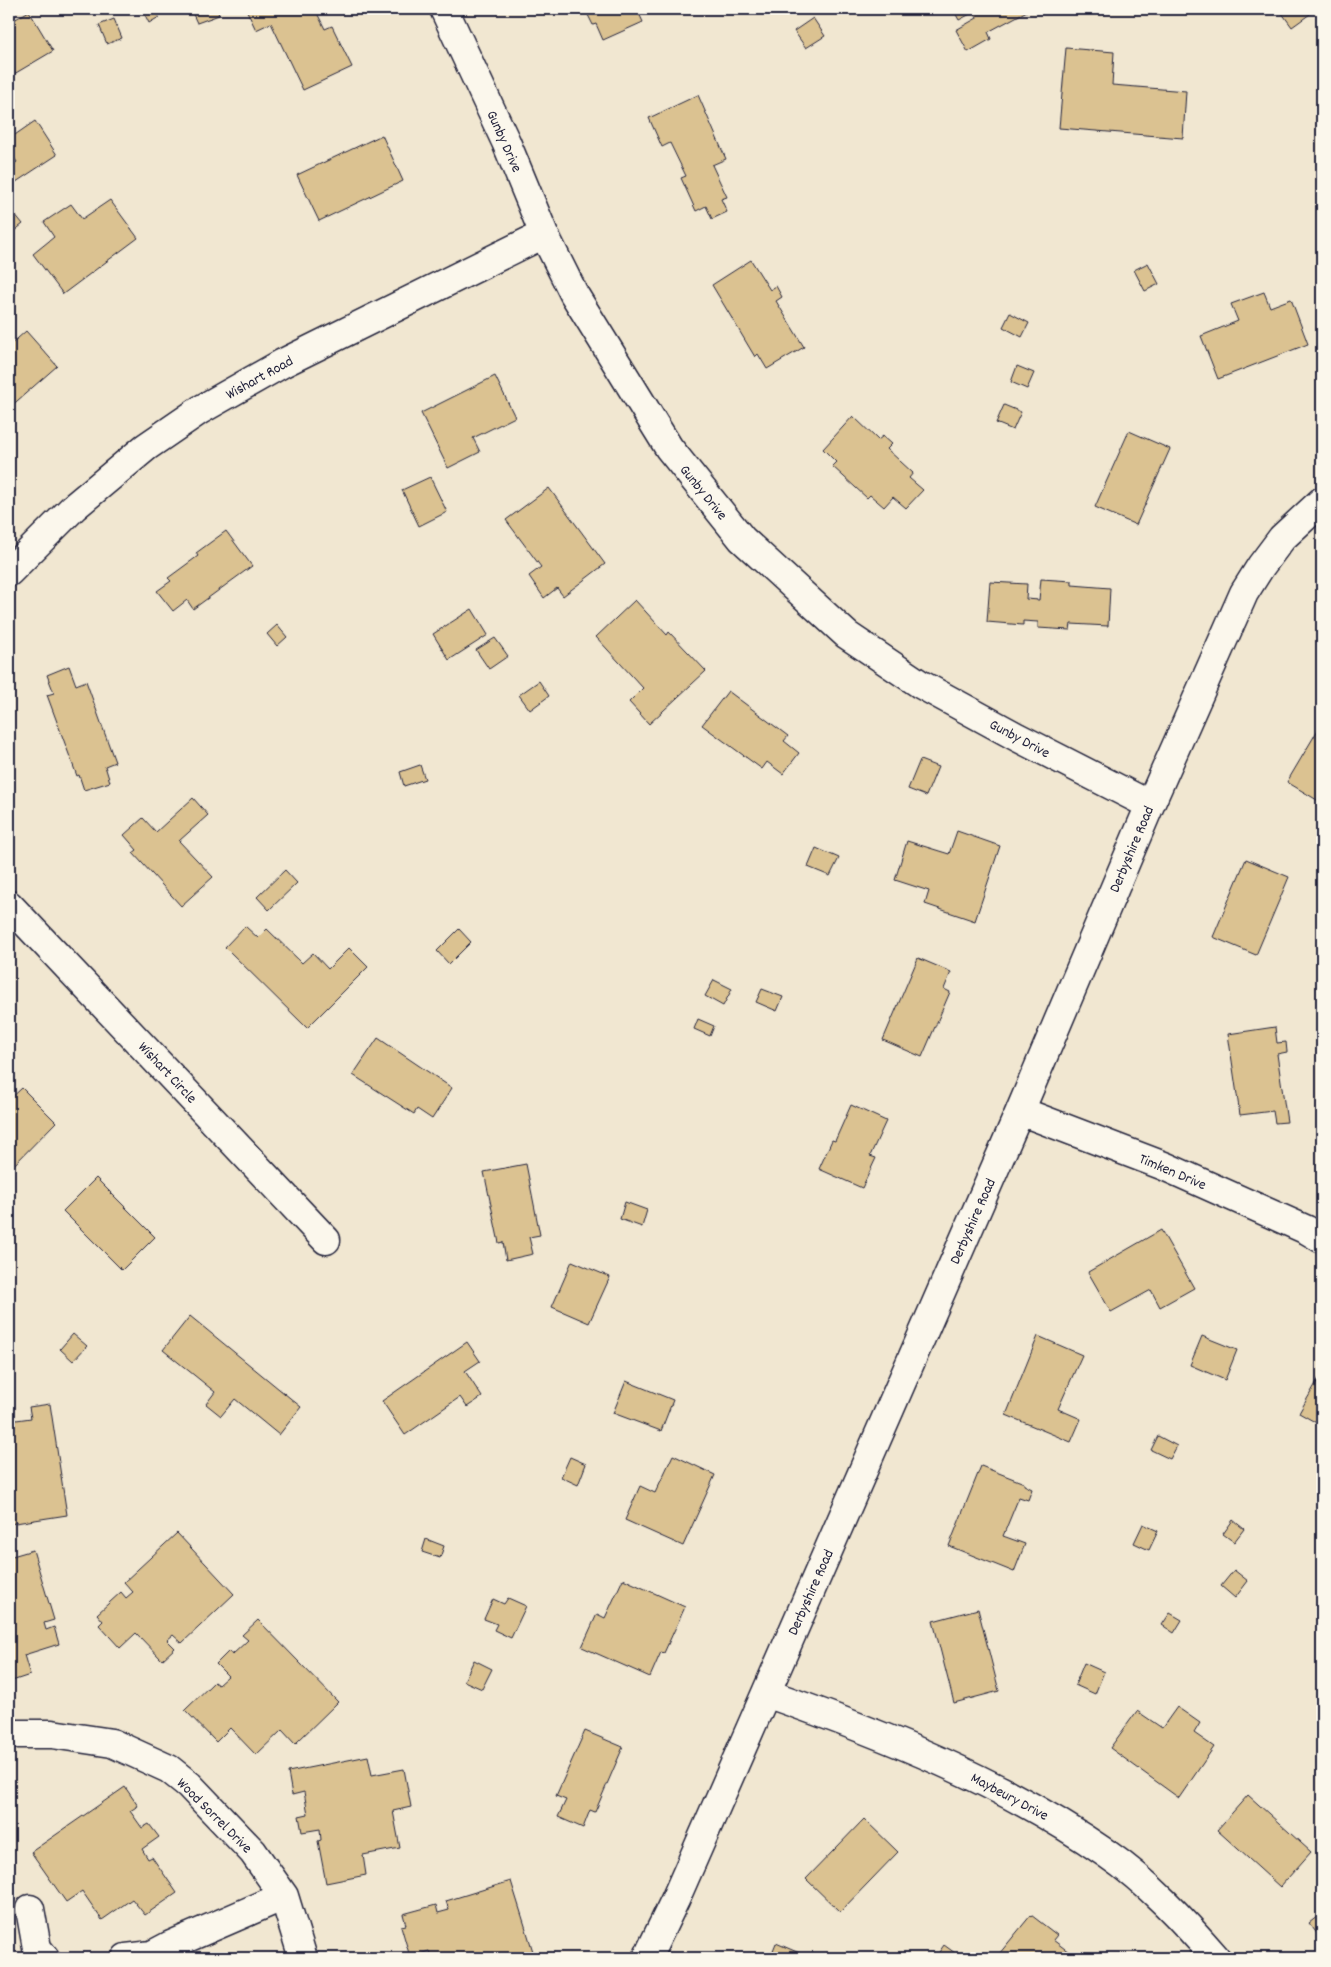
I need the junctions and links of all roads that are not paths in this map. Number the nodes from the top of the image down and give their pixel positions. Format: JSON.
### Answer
{"nodes":[{"id":1,"x":444,"y":9,"type":"edge"},
{"id":2,"x":544,"y":234,"type":"junction"},
{"id":3,"x":1322,"y":502,"type":"edge"},
{"id":4,"x":9,"y":572,"type":"edge"},
{"id":5,"x":1150,"y":805,"type":"junction"},
{"id":6,"x":9,"y":905,"type":"edge"},
{"id":7,"x":1020,"y":1112,"type":"junction"},
{"id":8,"x":1322,"y":1239,"type":"edge"},
{"id":9,"x":326,"y":1240,"type":"dead end"},
{"id":10,"x":766,"y":1694,"type":"junction"},
{"id":11,"x":9,"y":1734,"type":"edge"},
{"id":12,"x":284,"y":1896,"type":"junction"},
{"id":13,"x":30,"y":1909,"type":"dead end"},
{"id":14,"x":45,"y":1958,"type":"edge"},
{"id":15,"x":126,"y":1958,"type":"edge"},
{"id":16,"x":303,"y":1958,"type":"edge"},
{"id":17,"x":647,"y":1958,"type":"edge"},
{"id":18,"x":1216,"y":1958,"type":"edge"}],
"edges":[{"from":1,"to":2,"type":"street","name":"Gunby Drive"},
{"from":2,"to":4,"type":"street","name":"Wishart Road"},
{"from":2,"to":5,"type":"street","name":"Gunby Drive"},
{"from":3,"to":5,"type":"street","name":"Derbyshire Road"},
{"from":5,"to":7,"type":"street","name":"Derbyshire Road"},
{"from":6,"to":9,"type":"street","name":"Wishart Circle"},
{"from":7,"to":8,"type":"street","name":"Timken Drive"},
{"from":7,"to":10,"type":"street","name":"Derbyshire Road"},
{"from":10,"to":17,"type":"street","name":"Derbyshire Road"},
{"from":10,"to":18,"type":"street","name":"Maybeury Drive"},
{"from":11,"to":12,"type":"street","name":"Wood Sorrel Drive"},
{"from":12,"to":15,"type":"street"},
{"from":12,"to":16,"type":"street","name":"Wood Sorrel Drive"},
{"from":13,"to":14,"type":"street"}]}
